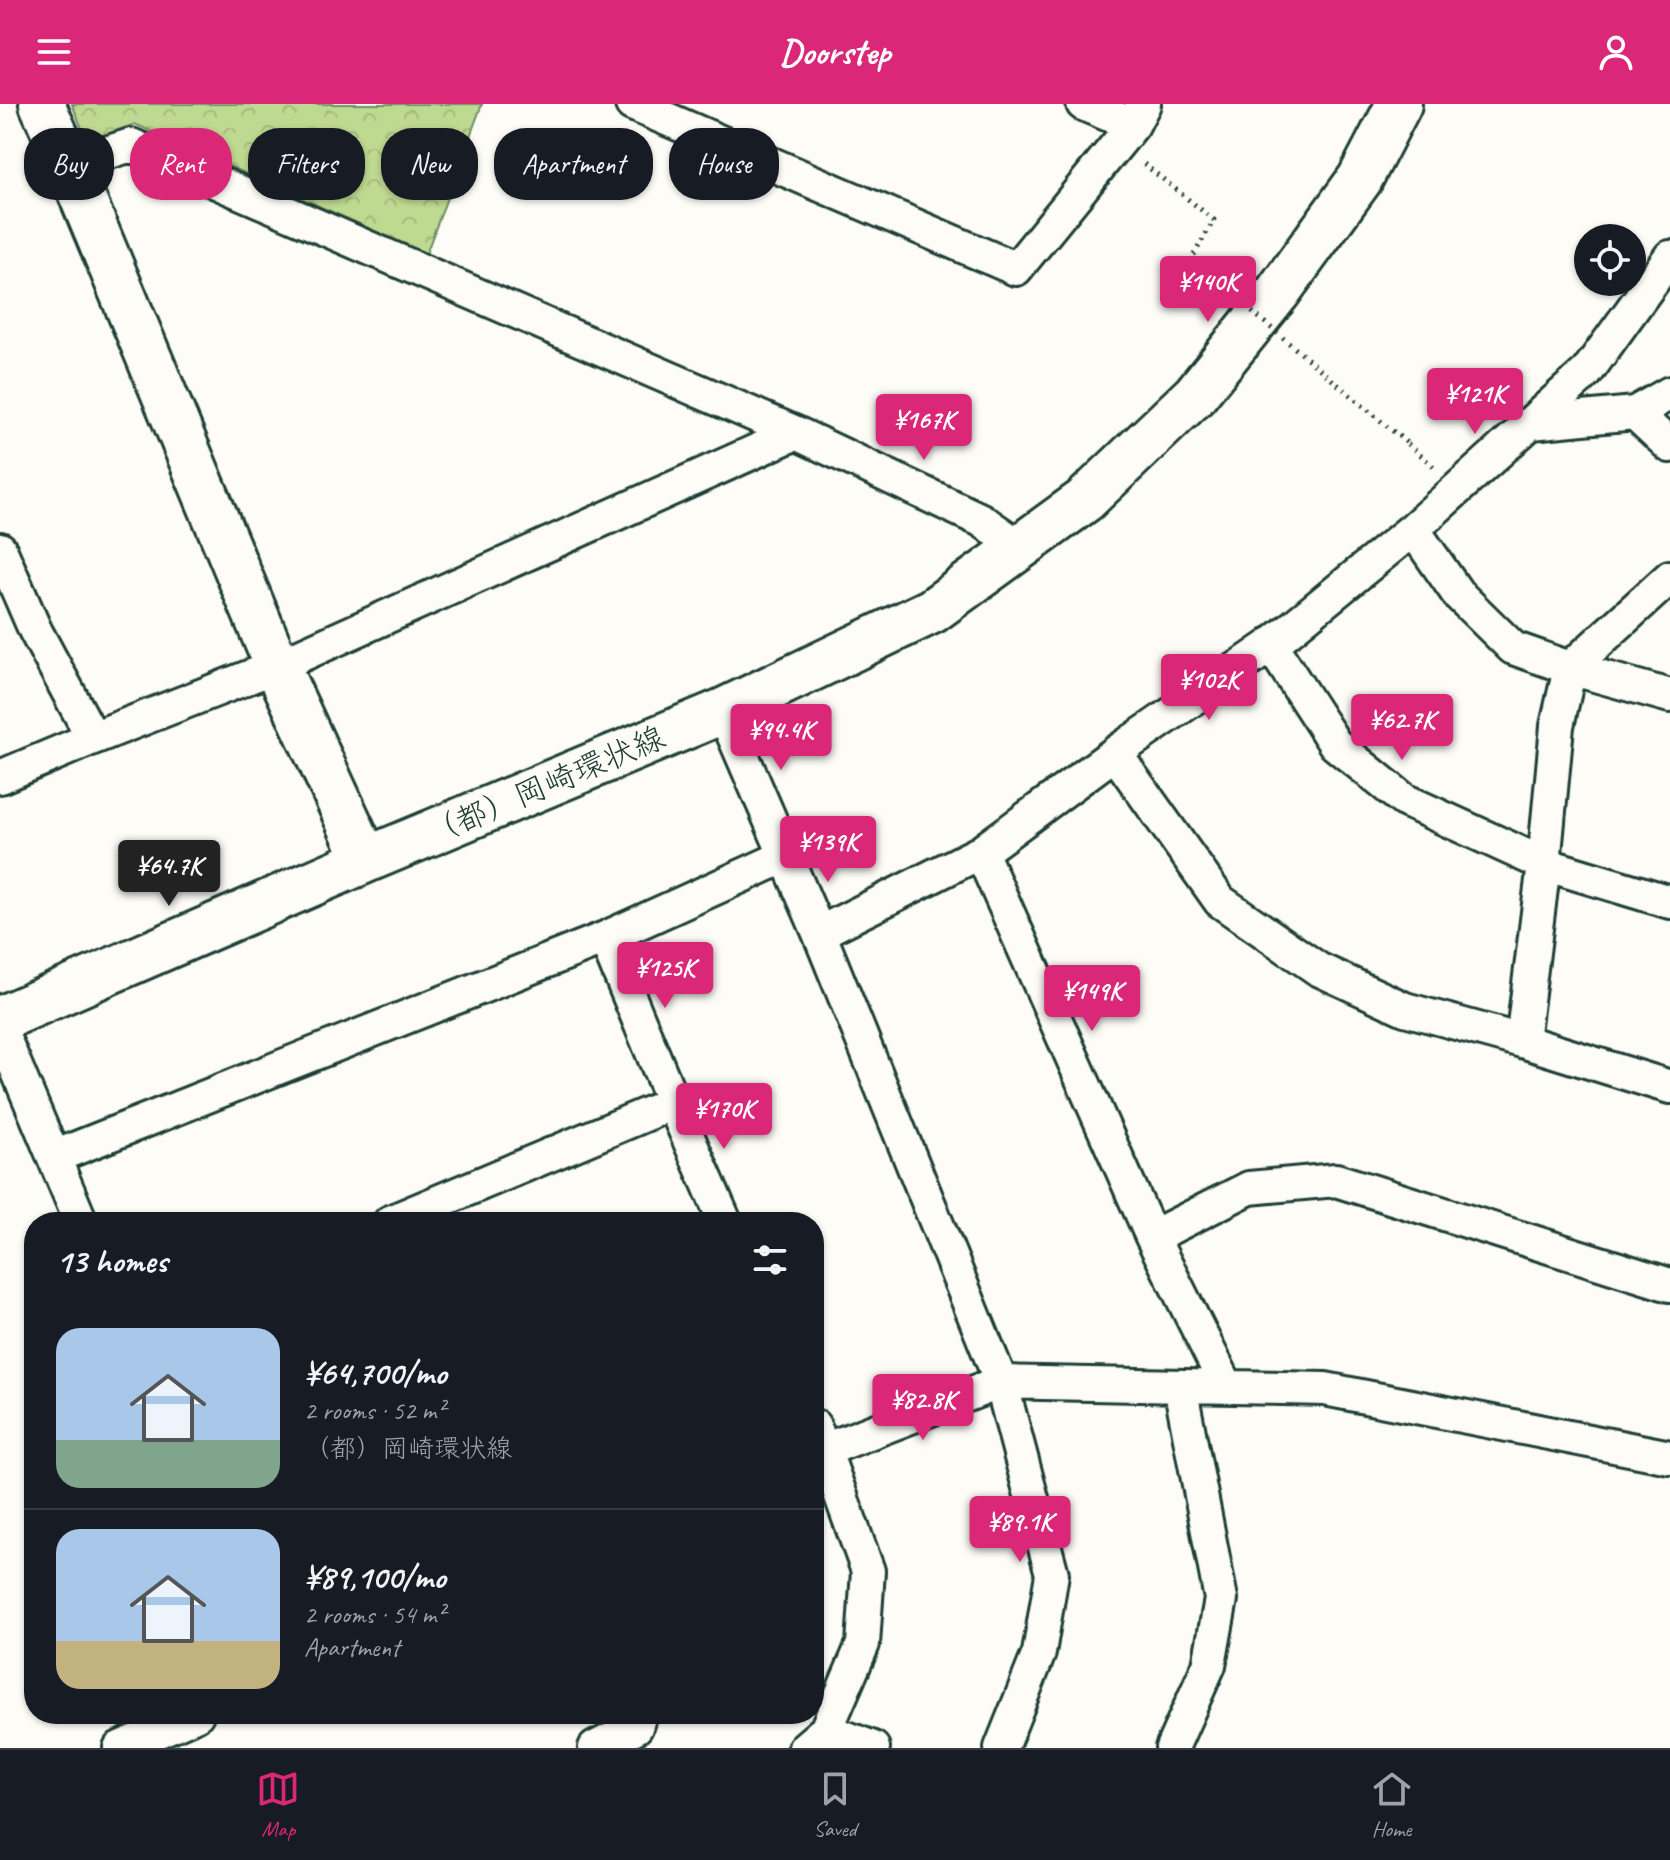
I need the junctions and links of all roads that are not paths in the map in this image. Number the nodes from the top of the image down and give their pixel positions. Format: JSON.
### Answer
{"nodes":[{"id":1,"x":42,"y":104,"type":"edge"},
{"id":2,"x":632,"y":104,"type":"edge"},
{"id":3,"x":1083,"y":104,"type":"edge"},
{"id":4,"x":1399,"y":104,"type":"edge"},
{"id":5,"x":1131,"y":124,"type":"edge"},
{"id":6,"x":53,"y":128,"type":"edge"},
{"id":7,"x":114,"y":150,"type":"edge"},
{"id":8,"x":84,"y":200,"type":"edge"},
{"id":9,"x":1670,"y":257,"type":"edge"},
{"id":10,"x":1670,"y":393,"type":"edge"},
{"id":11,"x":1635,"y":413,"type":"junction"},
{"id":12,"x":1531,"y":423,"type":"junction"},
{"id":13,"x":796,"y":433,"type":"junction"},
{"id":14,"x":1670,"y":446,"type":"edge"},
{"id":15,"x":1413,"y":529,"type":"junction"},
{"id":16,"x":1020,"y":547,"type":"junction"},
{"id":17,"x":0,"y":549,"type":"edge"},
{"id":18,"x":1670,"y":577,"type":"edge"},
{"id":19,"x":0,"y":613,"type":"edge"},
{"id":20,"x":35,"y":630,"type":"junction"},
{"id":21,"x":1271,"y":645,"type":"junction"},
{"id":22,"x":277,"y":666,"type":"junction"},
{"id":23,"x":1570,"y":668,"type":"junction"},
{"id":24,"x":1670,"y":696,"type":"edge"},
{"id":25,"x":723,"y":711,"type":"junction"},
{"id":26,"x":93,"y":738,"type":"junction"},
{"id":27,"x":1115,"y":753,"type":"junction"},
{"id":28,"x":0,"y":777,"type":"edge"},
{"id":29,"x":981,"y":852,"type":"junction"},
{"id":30,"x":786,"y":856,"type":"junction"},
{"id":31,"x":366,"y":860,"type":"junction"},
{"id":32,"x":1544,"y":864,"type":"junction"},
{"id":33,"x":1670,"y":902,"type":"edge"},
{"id":34,"x":819,"y":933,"type":"junction"},
{"id":35,"x":605,"y":938,"type":"junction"},
{"id":36,"x":0,"y":1019,"type":"edge"},
{"id":37,"x":0,"y":1029,"type":"edge"},
{"id":38,"x":1522,"y":1041,"type":"junction"},
{"id":39,"x":1670,"y":1087,"type":"edge"},
{"id":40,"x":673,"y":1103,"type":"junction"},
{"id":41,"x":54,"y":1157,"type":"junction"},
{"id":42,"x":77,"y":1212,"type":"edge"},
{"id":43,"x":414,"y":1212,"type":"edge"},
{"id":44,"x":721,"y":1212,"type":"edge"},
{"id":45,"x":1152,"y":1237,"type":"junction"},
{"id":46,"x":1670,"y":1285,"type":"edge"},
{"id":47,"x":1001,"y":1382,"type":"junction"},
{"id":48,"x":1180,"y":1386,"type":"junction"},
{"id":49,"x":1227,"y":1387,"type":"junction"},
{"id":50,"x":824,"y":1441,"type":"edge"},
{"id":51,"x":1670,"y":1457,"type":"edge"},
{"id":52,"x":824,"y":1461,"type":"edge"},
{"id":53,"x":824,"y":1721,"type":"edge"},
{"id":54,"x":174,"y":1724,"type":"edge"},
{"id":55,"x":637,"y":1724,"type":"edge"},
{"id":56,"x":815,"y":1739,"type":"edge"},
{"id":57,"x":120,"y":1748,"type":"edge"},
{"id":58,"x":595,"y":1748,"type":"edge"},
{"id":59,"x":873,"y":1748,"type":"edge"},
{"id":60,"x":1001,"y":1748,"type":"edge"},
{"id":61,"x":1172,"y":1748,"type":"edge"}],
"edges":[{"from":1,"to":6,"type":"street"},
{"from":2,"to":5,"type":"street"},
{"from":3,"to":5,"type":"street"},
{"from":4,"to":16,"type":"street","name":"（都）岡崎環状線"},
{"from":7,"to":13,"type":"street"},
{"from":8,"to":22,"type":"street"},
{"from":9,"to":12,"type":"street"},
{"from":10,"to":11,"type":"street"},
{"from":11,"to":12,"type":"street"},
{"from":11,"to":14,"type":"street"},
{"from":12,"to":15,"type":"street"},
{"from":13,"to":16,"type":"street"},
{"from":13,"to":22,"type":"street"},
{"from":15,"to":21,"type":"street"},
{"from":15,"to":23,"type":"street"},
{"from":16,"to":25,"type":"street","name":"（都）岡崎環状線"},
{"from":17,"to":20,"type":"street"},
{"from":18,"to":23,"type":"street"},
{"from":19,"to":20,"type":"street"},
{"from":20,"to":26,"type":"street"},
{"from":21,"to":27,"type":"street"},
{"from":21,"to":32,"type":"street"},
{"from":22,"to":26,"type":"street"},
{"from":22,"to":31,"type":"street"},
{"from":23,"to":24,"type":"street"},
{"from":23,"to":32,"type":"street"},
{"from":25,"to":30,"type":"street"},
{"from":25,"to":31,"type":"street","name":"（都）岡崎環状線"},
{"from":26,"to":28,"type":"street"},
{"from":27,"to":29,"type":"street"},
{"from":27,"to":38,"type":"street"},
{"from":29,"to":34,"type":"street"},
{"from":29,"to":45,"type":"street"},
{"from":30,"to":34,"type":"street"},
{"from":30,"to":35,"type":"street"},
{"from":31,"to":36,"type":"street","name":"（都）岡崎環状線"},
{"from":32,"to":33,"type":"street"},
{"from":32,"to":38,"type":"street"},
{"from":34,"to":47,"type":"street"},
{"from":35,"to":40,"type":"street"},
{"from":35,"to":41,"type":"street"},
{"from":37,"to":41,"type":"street"},
{"from":38,"to":39,"type":"street"},
{"from":40,"to":43,"type":"street"},
{"from":40,"to":44,"type":"street"},
{"from":41,"to":42,"type":"street"},
{"from":45,"to":46,"type":"street"},
{"from":45,"to":49,"type":"street"},
{"from":47,"to":48,"type":"street"},
{"from":47,"to":50,"type":"street"},
{"from":47,"to":60,"type":"street"},
{"from":48,"to":49,"type":"street"},
{"from":48,"to":61,"type":"street"},
{"from":49,"to":51,"type":"street"},
{"from":52,"to":53,"type":"street"},
{"from":54,"to":57,"type":"street"},
{"from":55,"to":58,"type":"street"},
{"from":56,"to":59,"type":"street"}]}
